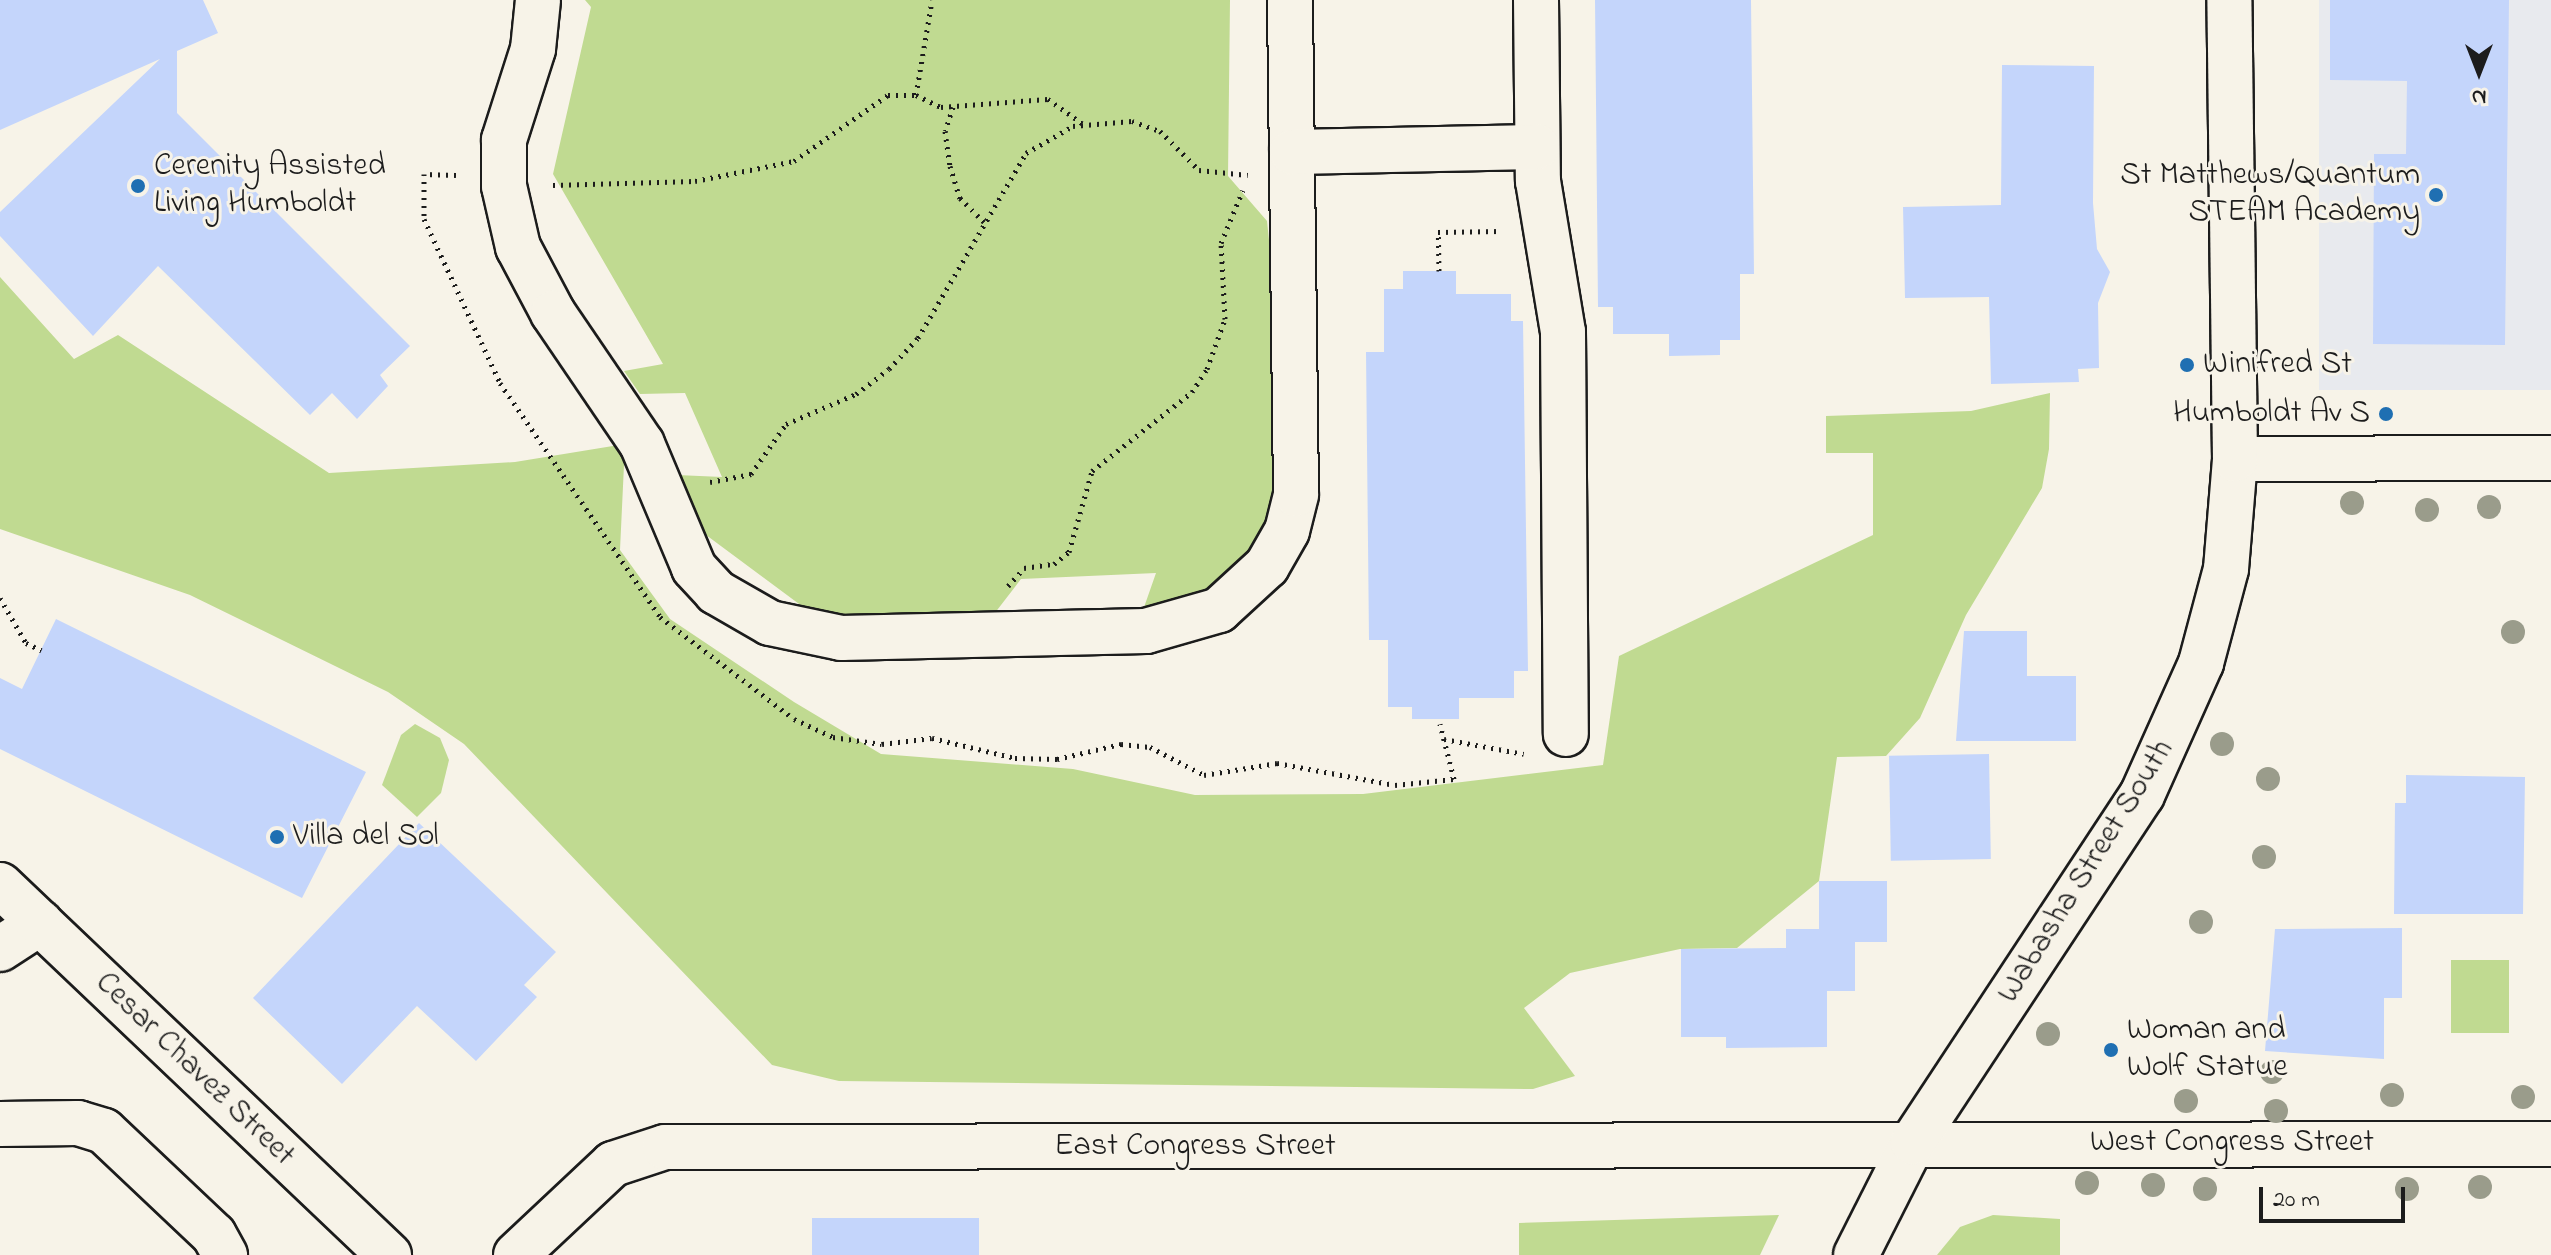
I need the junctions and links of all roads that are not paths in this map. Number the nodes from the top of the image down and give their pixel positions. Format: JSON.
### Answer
{"nodes":[{"id":1,"x":538,"y":0,"type":"edge"},
{"id":2,"x":1290,"y":0,"type":"edge"},
{"id":3,"x":1536,"y":0,"type":"edge"},
{"id":4,"x":2229,"y":0,"type":"edge"},
{"id":5,"x":1537,"y":147,"type":"junction"},
{"id":6,"x":1284,"y":167,"type":"junction"},
{"id":7,"x":2551,"y":458,"type":"edge"},
{"id":8,"x":2235,"y":459,"type":"junction"},
{"id":9,"x":1566,"y":734,"type":"dead end"},
{"id":10,"x":0,"y":885,"type":"edge"},
{"id":11,"x":40,"y":923,"type":"junction"},
{"id":12,"x":0,"y":949,"type":"edge"},
{"id":13,"x":0,"y":1124,"type":"edge"},
{"id":14,"x":1913,"y":1142,"type":"junction"},
{"id":15,"x":2551,"y":1144,"type":"edge"},
{"id":16,"x":225,"y":1255,"type":"edge"},
{"id":17,"x":389,"y":1255,"type":"edge"},
{"id":18,"x":516,"y":1255,"type":"edge"},
{"id":19,"x":1856,"y":1255,"type":"edge"}],
"edges":[{"from":1,"to":6,"type":"street"},
{"from":2,"to":6,"type":"street"},
{"from":3,"to":5,"type":"street"},
{"from":4,"to":8,"type":"street","name":"Wabasha Street South"},
{"from":5,"to":6,"type":"street"},
{"from":5,"to":9,"type":"street"},
{"from":7,"to":8,"type":"street"},
{"from":8,"to":14,"type":"street","name":"Wabasha Street South"},
{"from":10,"to":11,"type":"street","name":"Cesar Chavez Street"},
{"from":11,"to":12,"type":"street"},
{"from":11,"to":17,"type":"street","name":"Cesar Chavez Street"},
{"from":13,"to":16,"type":"street"},
{"from":14,"to":15,"type":"street","name":"West Congress Street"},
{"from":14,"to":18,"type":"street","name":"East Congress Street"},
{"from":14,"to":19,"type":"street","name":"Wabasha Street South"}]}
